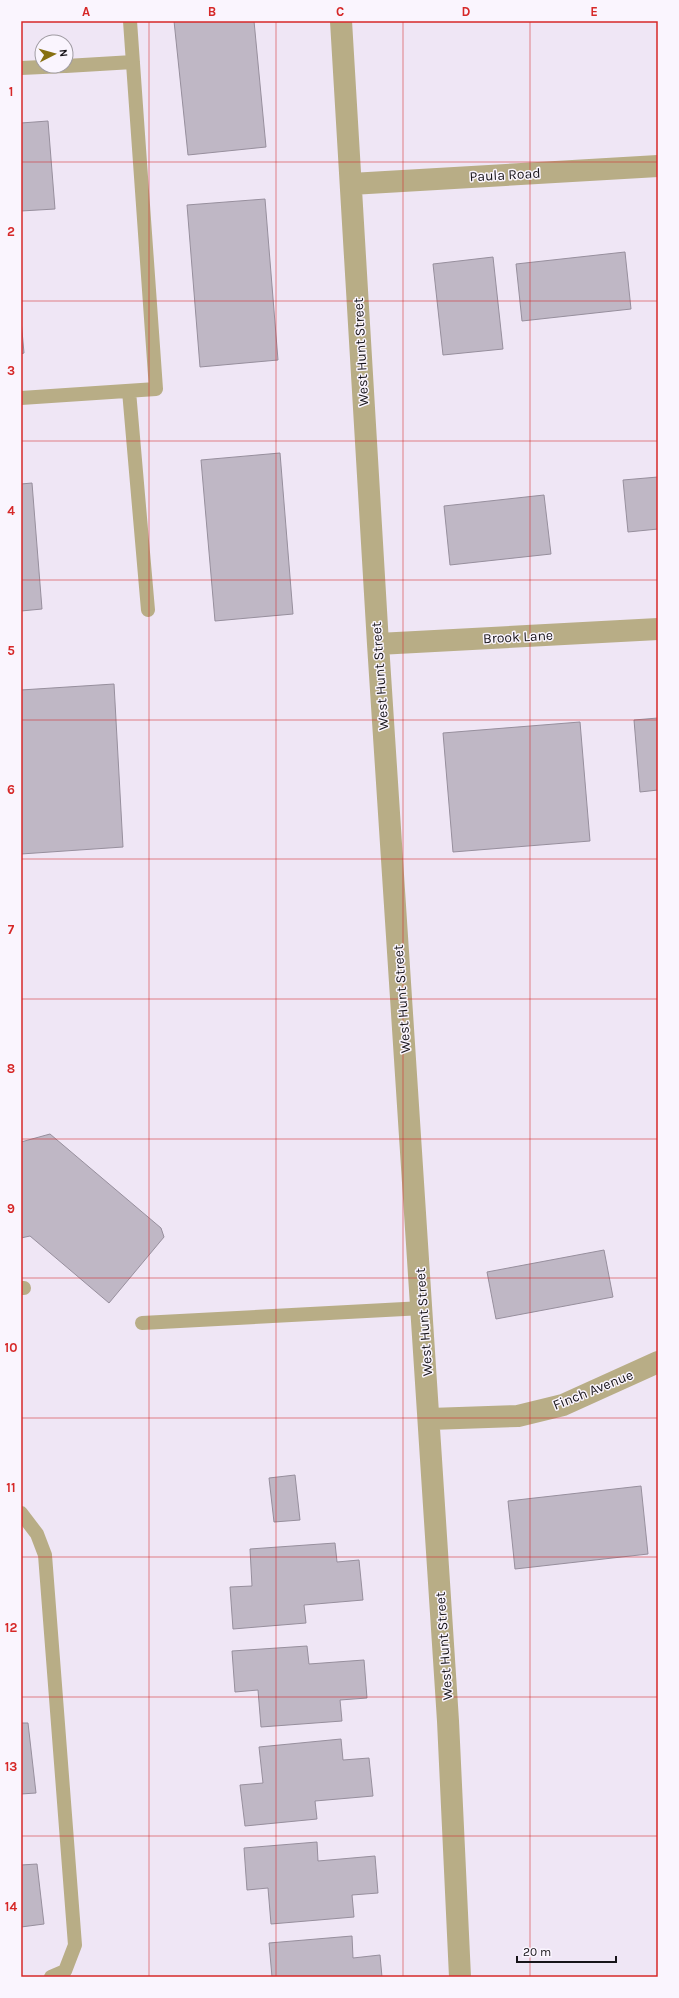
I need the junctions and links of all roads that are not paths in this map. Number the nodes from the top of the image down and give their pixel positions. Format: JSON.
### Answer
{"nodes":[{"id":1,"x":130,"y":21,"type":"edge"},
{"id":2,"x":341,"y":21,"type":"edge"},
{"id":3,"x":133,"y":62,"type":"junction"},
{"id":4,"x":74,"y":65,"type":"edge"},
{"id":5,"x":34,"y":67,"type":"edge"},
{"id":6,"x":21,"y":68,"type":"edge"},
{"id":7,"x":658,"y":166,"type":"edge"},
{"id":8,"x":352,"y":184,"type":"junction"},
{"id":9,"x":129,"y":391,"type":"junction"},
{"id":10,"x":21,"y":398,"type":"edge"},
{"id":11,"x":148,"y":610,"type":"dead end"},
{"id":12,"x":658,"y":629,"type":"edge"},
{"id":13,"x":378,"y":644,"type":"junction"},
{"id":14,"x":423,"y":1308,"type":"junction"},
{"id":15,"x":142,"y":1323,"type":"dead end"},
{"id":16,"x":658,"y":1362,"type":"edge"},
{"id":17,"x":430,"y":1419,"type":"junction"},
{"id":18,"x":21,"y":1513,"type":"edge"},
{"id":19,"x":52,"y":1977,"type":"edge"},
{"id":20,"x":460,"y":1977,"type":"edge"}],
"edges":[{"from":1,"to":3,"type":"lane"},
{"from":2,"to":8,"type":"street","name":"West Hunt Street"},
{"from":3,"to":4,"type":"lane"},
{"from":3,"to":9,"type":"lane"},
{"from":5,"to":6,"type":"lane"},
{"from":7,"to":8,"type":"street","name":"Paula Road"},
{"from":8,"to":13,"type":"street","name":"West Hunt Street"},
{"from":9,"to":10,"type":"lane"},
{"from":9,"to":11,"type":"lane"},
{"from":12,"to":13,"type":"street","name":"Brook Lane"},
{"from":13,"to":14,"type":"street","name":"West Hunt Street"},
{"from":14,"to":15,"type":"lane"},
{"from":14,"to":17,"type":"street","name":"West Hunt Street"},
{"from":16,"to":17,"type":"street","name":"Finch Avenue"},
{"from":17,"to":20,"type":"street","name":"West Hunt Street"},
{"from":18,"to":19,"type":"lane"}]}
